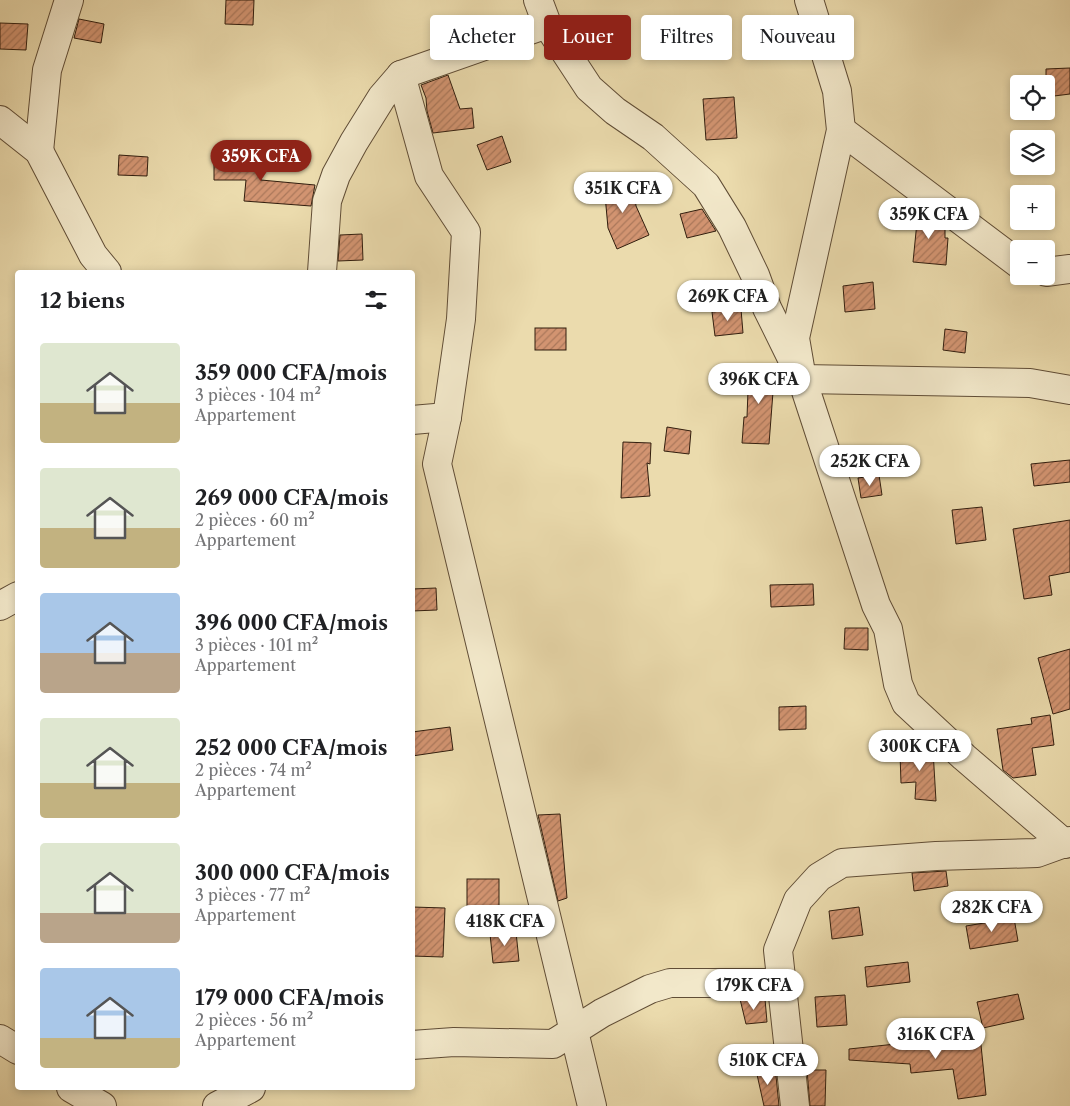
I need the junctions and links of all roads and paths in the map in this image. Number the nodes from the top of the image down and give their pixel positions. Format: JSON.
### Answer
{"nodes":[{"id":1,"x":69,"y":0,"type":"edge"},
{"id":2,"x":809,"y":0,"type":"edge"},
{"id":3,"x":542,"y":12,"type":"edge"},
{"id":4,"x":400,"y":75,"type":"junction"},
{"id":5,"x":0,"y":120,"type":"edge"},
{"id":6,"x":840,"y":130,"type":"junction"},
{"id":7,"x":38,"y":151,"type":"junction"},
{"id":8,"x":1010,"y":257,"type":"edge"},
{"id":9,"x":1070,"y":269,"type":"edge"},
{"id":10,"x":105,"y":270,"type":"edge"},
{"id":11,"x":322,"y":270,"type":"edge"},
{"id":12,"x":1055,"y":271,"type":"edge"},
{"id":13,"x":802,"y":379,"type":"junction"},
{"id":14,"x":1070,"y":390,"type":"edge"},
{"id":15,"x":447,"y":417,"type":"junction"},
{"id":16,"x":415,"y":420,"type":"edge"},
{"id":17,"x":15,"y":598,"type":"edge"},
{"id":18,"x":0,"y":606,"type":"edge"},
{"id":19,"x":1068,"y":843,"type":"edge"},
{"id":20,"x":781,"y":983,"type":"junction"},
{"id":21,"x":574,"y":1032,"type":"junction"},
{"id":22,"x":0,"y":1039,"type":"edge"},
{"id":23,"x":415,"y":1045,"type":"edge"},
{"id":24,"x":15,"y":1048,"type":"edge"},
{"id":25,"x":74,"y":1090,"type":"edge"},
{"id":26,"x":248,"y":1090,"type":"edge"},
{"id":27,"x":102,"y":1106,"type":"edge"},
{"id":28,"x":217,"y":1106,"type":"edge"},
{"id":29,"x":592,"y":1106,"type":"edge"},
{"id":30,"x":795,"y":1106,"type":"edge"}],
"edges":[{"from":1,"to":7,"type":"street"},
{"from":2,"to":6,"type":"street"},
{"from":3,"to":4,"type":"street"},
{"from":3,"to":13,"type":"street"},
{"from":4,"to":11,"type":"street"},
{"from":4,"to":15,"type":"street"},
{"from":5,"to":7,"type":"street"},
{"from":6,"to":8,"type":"street"},
{"from":6,"to":13,"type":"street"},
{"from":7,"to":10,"type":"street"},
{"from":9,"to":12,"type":"street"},
{"from":13,"to":14,"type":"street"},
{"from":13,"to":19,"type":"street"},
{"from":15,"to":16,"type":"street"},
{"from":15,"to":21,"type":"street"},
{"from":17,"to":18,"type":"street"},
{"from":19,"to":20,"type":"street"},
{"from":20,"to":21,"type":"street"},
{"from":20,"to":30,"type":"street"},
{"from":21,"to":23,"type":"street"},
{"from":21,"to":29,"type":"street"},
{"from":22,"to":24,"type":"street"},
{"from":25,"to":27,"type":"street"},
{"from":26,"to":28,"type":"street"}]}
